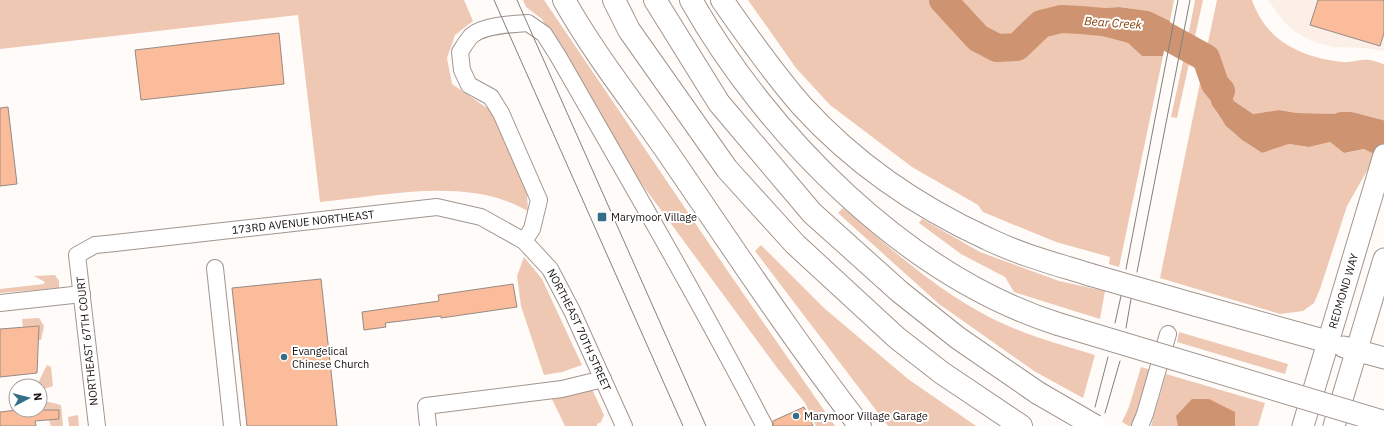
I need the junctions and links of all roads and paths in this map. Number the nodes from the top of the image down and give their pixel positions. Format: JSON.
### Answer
{"nodes":[{"id":1,"x":564,"y":0,"type":"edge"},
{"id":2,"x":614,"y":0,"type":"edge"},
{"id":3,"x":655,"y":0,"type":"edge"},
{"id":4,"x":691,"y":0,"type":"edge"},
{"id":5,"x":722,"y":0,"type":"edge"},
{"id":6,"x":1383,"y":160,"type":"edge"},
{"id":7,"x":524,"y":241,"type":"junction"},
{"id":8,"x":78,"y":255,"type":"joint"},
{"id":9,"x":1384,"y":258,"type":"edge"},
{"id":10,"x":215,"y":268,"type":"dead end"},
{"id":11,"x":82,"y":294,"type":"junction"},
{"id":12,"x":0,"y":303,"type":"edge"},
{"id":13,"x":1168,"y":334,"type":"dead end"},
{"id":14,"x":1328,"y":342,"type":"junction"},
{"id":15,"x":1357,"y":350,"type":"junction"},
{"id":16,"x":1384,"y":358,"type":"edge"},
{"id":17,"x":603,"y":379,"type":"junction"},
{"id":18,"x":1384,"y":422,"type":"edge"},
{"id":19,"x":764,"y":425,"type":"edge"},
{"id":20,"x":96,"y":426,"type":"edge"},
{"id":21,"x":232,"y":426,"type":"edge"},
{"id":22,"x":428,"y":426,"type":"edge"},
{"id":23,"x":624,"y":426,"type":"edge"},
{"id":24,"x":860,"y":426,"type":"edge"},
{"id":25,"x":1021,"y":426,"type":"edge"},
{"id":26,"x":1095,"y":426,"type":"edge"},
{"id":27,"x":1140,"y":426,"type":"edge"},
{"id":28,"x":1303,"y":426,"type":"edge"},
{"id":29,"x":1334,"y":426,"type":"edge"}],
"edges":[{"from":1,"to":24,"type":"highway"},
{"from":2,"to":25,"type":"highway"},
{"from":3,"to":26,"type":"highway","bridge":true},
{"from":4,"to":18,"type":"highway","bridge":true},
{"from":5,"to":14,"type":"highway","bridge":true},
{"from":6,"to":14,"type":"main road","name":"REDMOND WAY"},
{"from":7,"to":8,"type":"street","name":"173RD AVENUE NORTHEAST"},
{"from":7,"to":17,"type":"street","name":"NORTHEAST 70TH STREET"},
{"from":7,"to":19,"type":"street"},
{"from":8,"to":11,"type":"street","name":"NORTHEAST 67TH COURT"},
{"from":9,"to":15,"type":"main road"},
{"from":10,"to":21,"type":"street"},
{"from":11,"to":12,"type":"street"},
{"from":11,"to":20,"type":"street","name":"NORTHEAST 67TH COURT"},
{"from":13,"to":27,"type":"street"},
{"from":14,"to":15,"type":"main road"},
{"from":14,"to":28,"type":"main road","name":"REDMOND WAY"},
{"from":15,"to":16,"type":"main road"},
{"from":15,"to":29,"type":"main road"},
{"from":17,"to":22,"type":"street"},
{"from":17,"to":23,"type":"street","name":"NORTHEAST 70TH STREET"}]}
